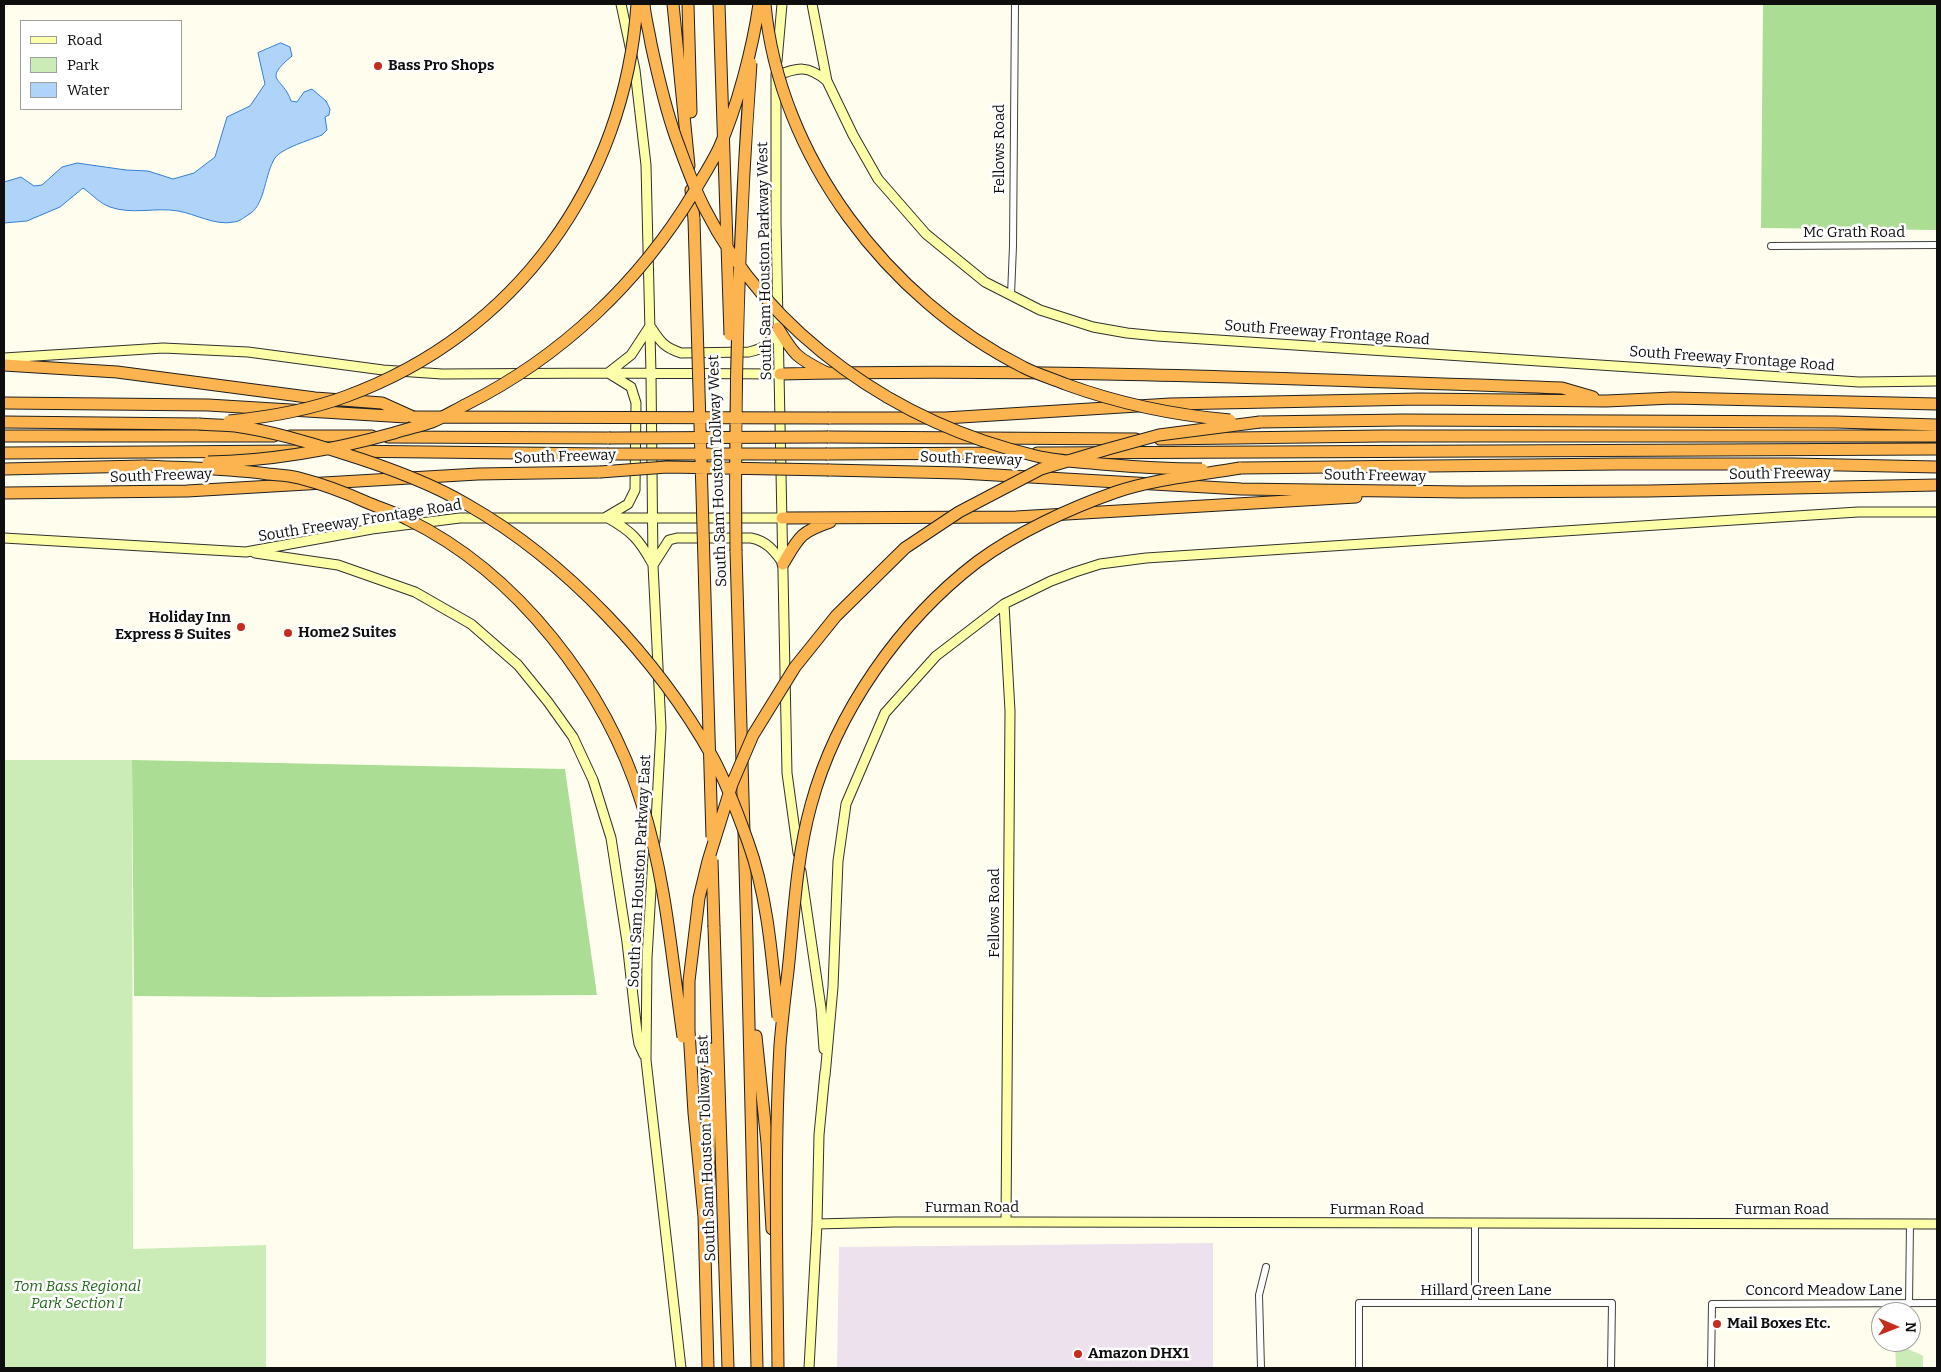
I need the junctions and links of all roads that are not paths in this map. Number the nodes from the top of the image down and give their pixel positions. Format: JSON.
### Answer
{"nodes":[{"id":1,"x":621,"y":4,"type":"edge"},
{"id":2,"x":637,"y":4,"type":"edge"},
{"id":3,"x":644,"y":4,"type":"edge"},
{"id":4,"x":673,"y":4,"type":"edge"},
{"id":5,"x":688,"y":4,"type":"edge"},
{"id":6,"x":719,"y":4,"type":"edge"},
{"id":7,"x":758,"y":4,"type":"edge"},
{"id":8,"x":765,"y":4,"type":"edge"},
{"id":9,"x":782,"y":4,"type":"edge"},
{"id":10,"x":812,"y":4,"type":"edge"},
{"id":11,"x":1015,"y":4,"type":"edge"},
{"id":12,"x":776,"y":76,"type":"junction"},
{"id":13,"x":827,"y":81,"type":"junction"},
{"id":14,"x":694,"y":219,"type":"junction"},
{"id":15,"x":1937,"y":245,"type":"edge"},
{"id":16,"x":1771,"y":246,"type":"dead end"},
{"id":17,"x":1011,"y":295,"type":"junction"},
{"id":18,"x":650,"y":325,"type":"junction"},
{"id":19,"x":778,"y":328,"type":"junction"},
{"id":20,"x":4,"y":358,"type":"edge"},
{"id":21,"x":4,"y":365,"type":"edge"},
{"id":22,"x":608,"y":373,"type":"junction"},
{"id":23,"x":826,"y":373,"type":"junction"},
{"id":24,"x":651,"y":374,"type":"junction"},
{"id":25,"x":780,"y":374,"type":"junction"},
{"id":26,"x":1937,"y":381,"type":"edge"},
{"id":27,"x":1606,"y":401,"type":"junction"},
{"id":28,"x":4,"y":404,"type":"edge"},
{"id":29,"x":1937,"y":404,"type":"edge"},
{"id":30,"x":413,"y":418,"type":"junction"},
{"id":31,"x":4,"y":422,"type":"edge"},
{"id":32,"x":1260,"y":422,"type":"junction"},
{"id":33,"x":199,"y":424,"type":"junction"},
{"id":34,"x":1937,"y":425,"type":"edge"},
{"id":35,"x":4,"y":436,"type":"edge"},
{"id":36,"x":1937,"y":436,"type":"edge"},
{"id":37,"x":1937,"y":449,"type":"edge"},
{"id":38,"x":4,"y":453,"type":"edge"},
{"id":39,"x":1937,"y":460,"type":"edge"},
{"id":40,"x":1794,"y":464,"type":"junction"},
{"id":41,"x":144,"y":466,"type":"junction"},
{"id":42,"x":1937,"y":467,"type":"edge"},
{"id":43,"x":1240,"y":468,"type":"junction"},
{"id":44,"x":4,"y":469,"type":"edge"},
{"id":45,"x":1937,"y":485,"type":"edge"},
{"id":46,"x":1463,"y":492,"type":"junction"},
{"id":47,"x":4,"y":495,"type":"edge"},
{"id":48,"x":1937,"y":512,"type":"edge"},
{"id":49,"x":606,"y":517,"type":"junction"},
{"id":50,"x":653,"y":518,"type":"junction"},
{"id":51,"x":782,"y":518,"type":"junction"},
{"id":52,"x":844,"y":518,"type":"junction"},
{"id":53,"x":4,"y":538,"type":"edge"},
{"id":54,"x":736,"y":551,"type":"junction"},
{"id":55,"x":246,"y":552,"type":"junction"},
{"id":56,"x":783,"y":564,"type":"junction"},
{"id":57,"x":653,"y":565,"type":"junction"},
{"id":58,"x":1004,"y":604,"type":"junction"},
{"id":59,"x":714,"y":927,"type":"junction"},
{"id":60,"x":747,"y":940,"type":"junction"},
{"id":61,"x":780,"y":1044,"type":"junction"},
{"id":62,"x":646,"y":1060,"type":"junction"},
{"id":63,"x":825,"y":1076,"type":"junction"},
{"id":64,"x":694,"y":1113,"type":"junction"},
{"id":65,"x":1006,"y":1222,"type":"junction"},
{"id":66,"x":817,"y":1224,"type":"junction"},
{"id":67,"x":1475,"y":1224,"type":"junction"},
{"id":68,"x":1910,"y":1224,"type":"junction"},
{"id":69,"x":1937,"y":1224,"type":"edge"},
{"id":70,"x":1266,"y":1268,"type":"dead end"},
{"id":71,"x":1909,"y":1302,"type":"edge"},
{"id":72,"x":1475,"y":1303,"type":"junction"},
{"id":73,"x":1871,"y":1303,"type":"edge"},
{"id":74,"x":1921,"y":1303,"type":"edge"},
{"id":75,"x":1937,"y":1303,"type":"edge"},
{"id":76,"x":681,"y":1368,"type":"edge"},
{"id":77,"x":707,"y":1368,"type":"edge"},
{"id":78,"x":728,"y":1368,"type":"edge"},
{"id":79,"x":757,"y":1368,"type":"edge"},
{"id":80,"x":778,"y":1368,"type":"edge"},
{"id":81,"x":809,"y":1368,"type":"edge"},
{"id":82,"x":1261,"y":1368,"type":"edge"},
{"id":83,"x":1359,"y":1368,"type":"edge"},
{"id":84,"x":1611,"y":1368,"type":"edge"},
{"id":85,"x":1711,"y":1368,"type":"edge"}],
"edges":[{"from":1,"to":18,"type":"main road"},
{"from":2,"to":33,"type":"highway","bridge":true},
{"from":3,"to":43,"type":"highway","bridge":true},
{"from":4,"to":14,"type":"highway","bridge":true},
{"from":5,"to":14,"type":"highway","name":"South Sam Houston Tollway West","bridge":true},
{"from":6,"to":54,"type":"highway","name":"South Sam Houston Tollway West","bridge":true},
{"from":7,"to":41,"type":"highway","bridge":true},
{"from":7,"to":54,"type":"highway","bridge":true},
{"from":8,"to":32,"type":"highway","bridge":true},
{"from":9,"to":12,"type":"main road","name":"South Sam Houston Parkway West"},
{"from":10,"to":13,"type":"main road","name":"South Freeway Frontage Road"},
{"from":11,"to":17,"type":"street","name":"Fellows Road"},
{"from":12,"to":13,"type":"main road"},
{"from":12,"to":19,"type":"main road","name":"South Sam Houston Parkway West"},
{"from":13,"to":17,"type":"main road","name":"South Freeway Frontage Road"},
{"from":14,"to":59,"type":"highway","name":"South Sam Houston Tollway West","bridge":true},
{"from":15,"to":16,"type":"street","name":"Mc Grath Road"},
{"from":17,"to":26,"type":"main road","name":"South Freeway Frontage Road"},
{"from":18,"to":19,"type":"main road"},
{"from":18,"to":22,"type":"main road"},
{"from":18,"to":24,"type":"main road"},
{"from":19,"to":23,"type":"highway"},
{"from":19,"to":25,"type":"main road","name":"South Sam Houston Parkway West"},
{"from":20,"to":22,"type":"main road"},
{"from":21,"to":30,"type":"highway"},
{"from":22,"to":24,"type":"main road"},
{"from":22,"to":49,"type":"main road"},
{"from":23,"to":25,"type":"highway"},
{"from":23,"to":27,"type":"highway"},
{"from":24,"to":25,"type":"main road"},
{"from":24,"to":50,"type":"main road","name":"South Sam Houston Parkway East"},
{"from":25,"to":51,"type":"main road","name":"South Sam Houston Parkway West"},
{"from":27,"to":29,"type":"highway"},
{"from":27,"to":30,"type":"highway","bridge":true},
{"from":28,"to":30,"type":"highway"},
{"from":31,"to":33,"type":"highway"},
{"from":32,"to":34,"type":"highway"},
{"from":32,"to":64,"type":"highway","bridge":true},
{"from":33,"to":61,"type":"highway","bridge":true},
{"from":35,"to":36,"type":"highway","bridge":true},
{"from":37,"to":38,"type":"highway","bridge":true},
{"from":39,"to":40,"type":"highway"},
{"from":40,"to":42,"type":"highway"},
{"from":40,"to":43,"type":"highway"},
{"from":41,"to":44,"type":"highway"},
{"from":41,"to":64,"type":"highway","bridge":true},
{"from":43,"to":61,"type":"highway","bridge":true},
{"from":45,"to":46,"type":"highway","name":"South Freeway"},
{"from":46,"to":47,"type":"highway","name":"South Freeway","bridge":true},
{"from":46,"to":52,"type":"highway"},
{"from":48,"to":58,"type":"main road"},
{"from":49,"to":50,"type":"main road","name":"South Freeway Frontage Road"},
{"from":49,"to":55,"type":"main road","name":"South Freeway Frontage Road"},
{"from":49,"to":57,"type":"main road"},
{"from":50,"to":51,"type":"main road","name":"South Freeway Frontage Road"},
{"from":50,"to":57,"type":"main road","name":"South Sam Houston Parkway East"},
{"from":51,"to":52,"type":"highway"},
{"from":51,"to":56,"type":"main road"},
{"from":52,"to":56,"type":"highway"},
{"from":53,"to":55,"type":"main road","name":"South Freeway Frontage Road"},
{"from":54,"to":60,"type":"highway","name":"South Sam Houston Tollway West","bridge":true},
{"from":55,"to":62,"type":"main road"},
{"from":56,"to":57,"type":"main road"},
{"from":56,"to":63,"type":"main road"},
{"from":57,"to":62,"type":"main road","name":"South Sam Houston Parkway East"},
{"from":58,"to":63,"type":"main road"},
{"from":58,"to":65,"type":"main road","name":"Fellows Road"},
{"from":59,"to":77,"type":"highway"},
{"from":59,"to":78,"type":"highway","name":"South Sam Houston Tollway East"},
{"from":60,"to":79,"type":"highway"},
{"from":60,"to":80,"type":"highway"},
{"from":61,"to":80,"type":"highway","bridge":true},
{"from":62,"to":76,"type":"main road","name":"South Sam Houston Parkway East"},
{"from":63,"to":66,"type":"main road"},
{"from":64,"to":77,"type":"highway","bridge":true},
{"from":65,"to":66,"type":"main road","name":"Furman Road"},
{"from":65,"to":67,"type":"main road","name":"Furman Road"},
{"from":66,"to":81,"type":"main road"},
{"from":67,"to":68,"type":"main road","name":"Furman Road"},
{"from":67,"to":72,"type":"street"},
{"from":68,"to":69,"type":"main road","name":"Furman Road"},
{"from":68,"to":71,"type":"street"},
{"from":70,"to":82,"type":"street"},
{"from":72,"to":83,"type":"street","name":"Hillard Green Lane"},
{"from":72,"to":84,"type":"street","name":"Hillard Green Lane"},
{"from":73,"to":85,"type":"street","name":"Concord Meadow Lane"},
{"from":74,"to":75,"type":"street","name":"Concord Meadow Lane"}]}
